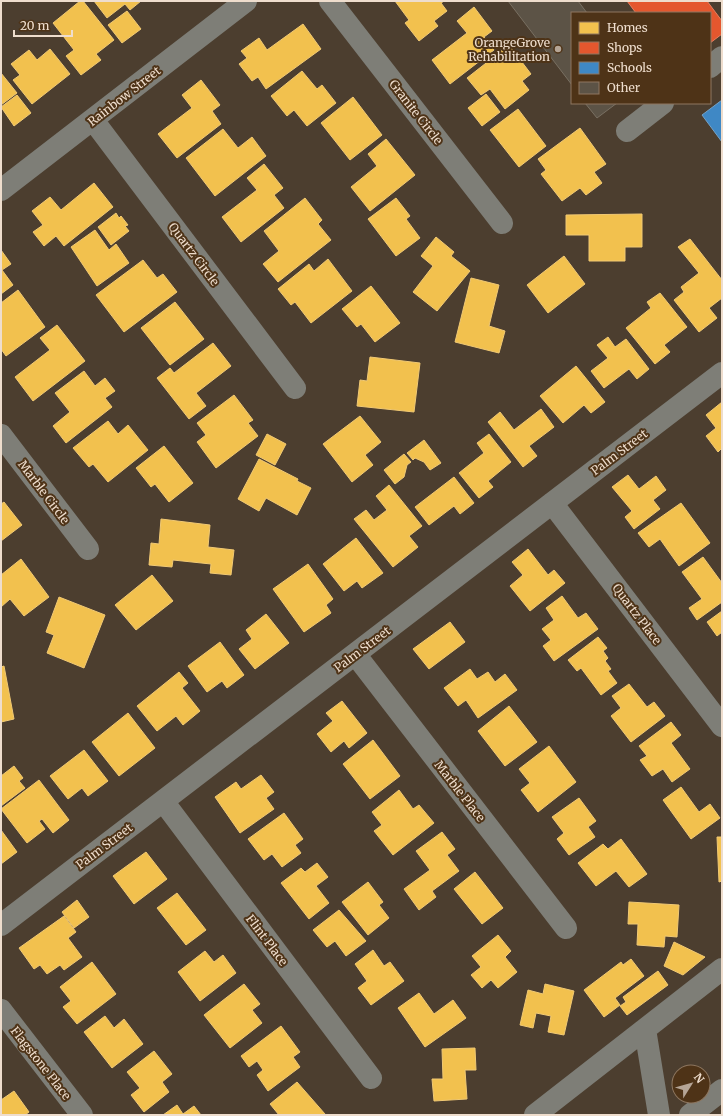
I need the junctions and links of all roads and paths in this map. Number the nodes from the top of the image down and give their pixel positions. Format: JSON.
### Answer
{"nodes":[{"id":1,"x":246,"y":1,"type":"edge"},
{"id":2,"x":330,"y":1,"type":"edge"},
{"id":3,"x":722,"y":57,"type":"edge"},
{"id":4,"x":711,"y":66,"type":"edge"},
{"id":5,"x":663,"y":104,"type":"edge"},
{"id":6,"x":93,"y":120,"type":"junction"},
{"id":7,"x":627,"y":131,"type":"dead end"},
{"id":8,"x":1,"y":190,"type":"edge"},
{"id":9,"x":502,"y":223,"type":"dead end"},
{"id":10,"x":722,"y":372,"type":"edge"},
{"id":11,"x":295,"y":388,"type":"dead end"},
{"id":12,"x":1,"y":435,"type":"edge"},
{"id":13,"x":552,"y":503,"type":"junction"},
{"id":14,"x":88,"y":549,"type":"dead end"},
{"id":15,"x":355,"y":654,"type":"junction"},
{"id":16,"x":722,"y":726,"type":"edge"},
{"id":17,"x":163,"y":801,"type":"junction"},
{"id":18,"x":1,"y":925,"type":"edge"},
{"id":19,"x":566,"y":928,"type":"dead end"},
{"id":20,"x":722,"y":969,"type":"edge"},
{"id":21,"x":1,"y":1010,"type":"edge"},
{"id":22,"x":644,"y":1029,"type":"junction"},
{"id":23,"x":371,"y":1078,"type":"dead end"},
{"id":24,"x":722,"y":1090,"type":"edge"},
{"id":25,"x":82,"y":1115,"type":"edge"},
{"id":26,"x":535,"y":1115,"type":"edge"},
{"id":27,"x":659,"y":1115,"type":"edge"},
{"id":28,"x":690,"y":1115,"type":"edge"}],
"edges":[{"from":1,"to":6,"type":"street","name":"Rainbow Street"},
{"from":2,"to":9,"type":"street","name":"Granite Circle"},
{"from":3,"to":4,"type":"street"},
{"from":5,"to":7,"type":"street"},
{"from":6,"to":8,"type":"street","name":"Rainbow Street"},
{"from":6,"to":11,"type":"street","name":"Quartz Circle"},
{"from":10,"to":13,"type":"street","name":"Palm Street"},
{"from":12,"to":14,"type":"street","name":"Marble Circle"},
{"from":13,"to":15,"type":"street","name":"Palm Street"},
{"from":13,"to":16,"type":"street","name":"Quartz Place"},
{"from":15,"to":17,"type":"street","name":"Palm Street"},
{"from":15,"to":19,"type":"street","name":"Marble Place"},
{"from":17,"to":18,"type":"street","name":"Palm Street"},
{"from":17,"to":23,"type":"street","name":"Flint Place"},
{"from":20,"to":22,"type":"street"},
{"from":21,"to":25,"type":"street","name":"Flagstone Place"},
{"from":22,"to":26,"type":"street"},
{"from":22,"to":27,"type":"street"},
{"from":24,"to":28,"type":"street"}]}
